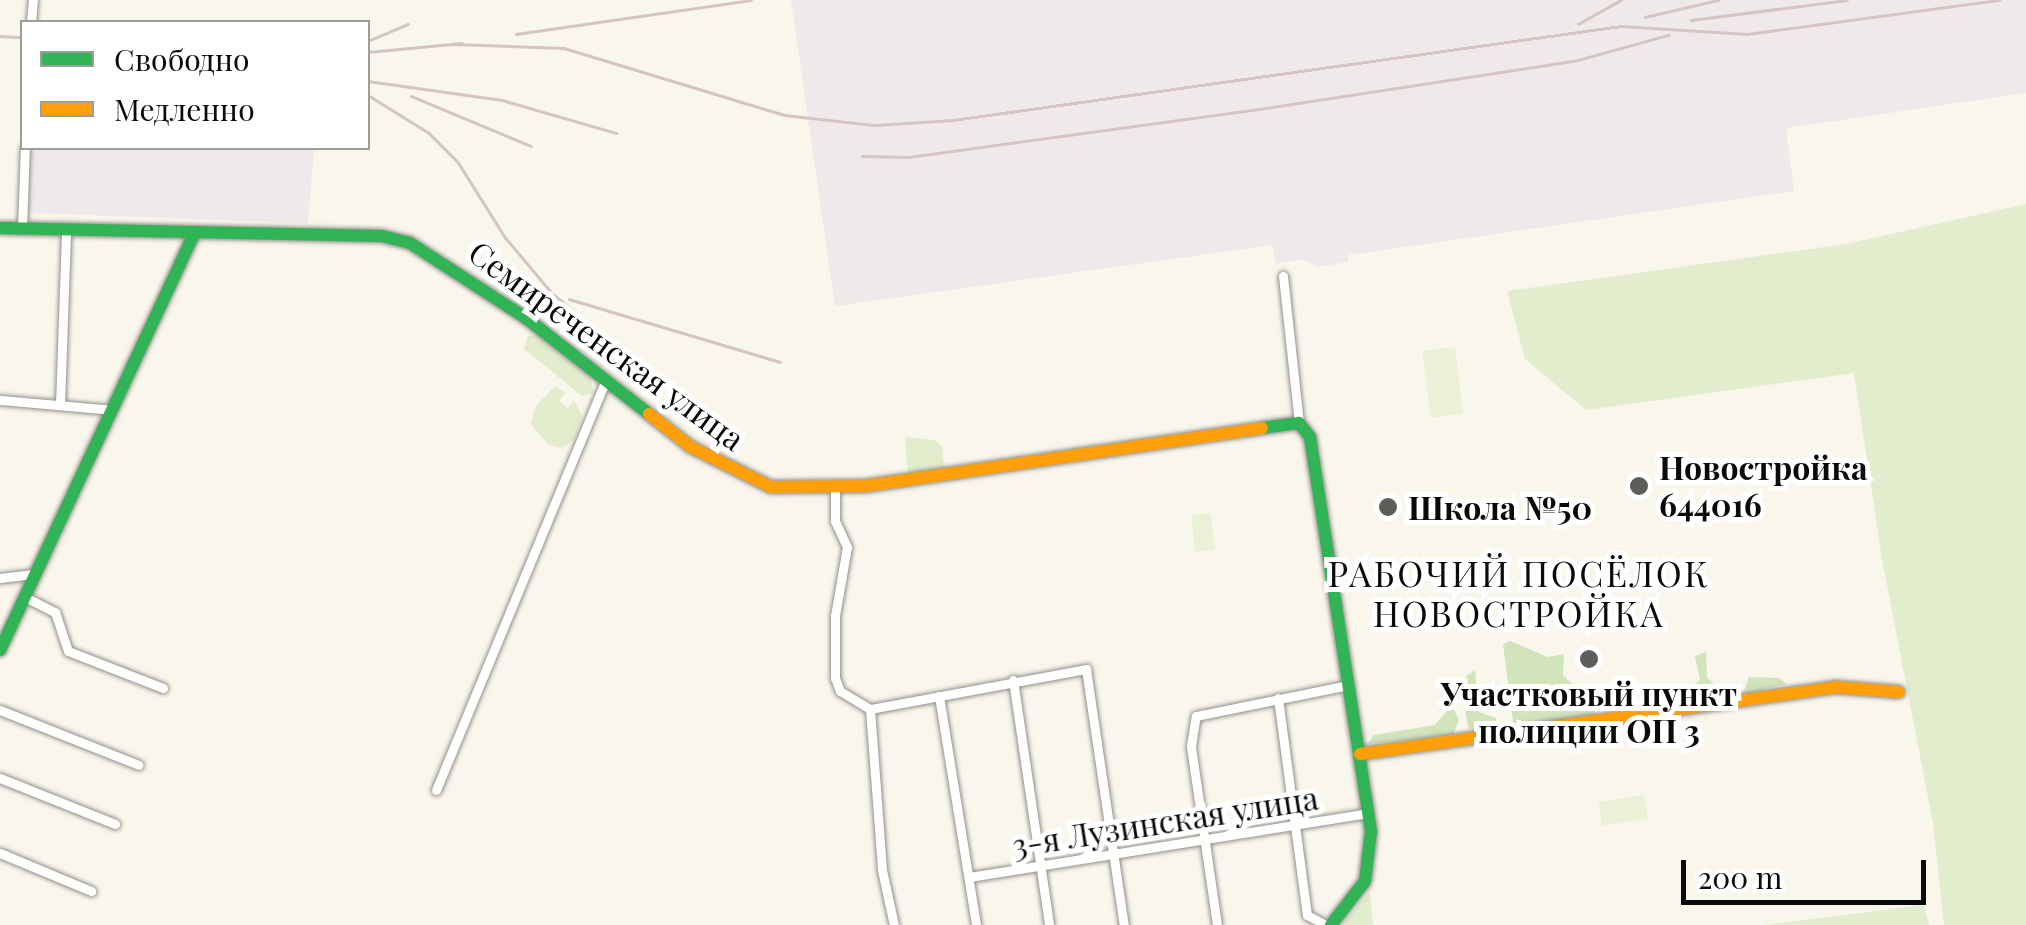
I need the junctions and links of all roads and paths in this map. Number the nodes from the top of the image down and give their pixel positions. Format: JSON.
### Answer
{"nodes":[{"id":1,"x":25,"y":150,"type":"edge"},
{"id":2,"x":0,"y":228,"type":"edge"},
{"id":3,"x":22,"y":228,"type":"junction"},
{"id":4,"x":66,"y":229,"type":"junction"},
{"id":5,"x":196,"y":232,"type":"junction"},
{"id":6,"x":1283,"y":276,"type":"dead end"},
{"id":7,"x":605,"y":381,"type":"junction"},
{"id":8,"x":0,"y":400,"type":"edge"},
{"id":9,"x":60,"y":405,"type":"junction"},
{"id":10,"x":112,"y":410,"type":"junction"},
{"id":11,"x":1300,"y":422,"type":"junction"},
{"id":12,"x":835,"y":489,"type":"junction"},
{"id":13,"x":35,"y":574,"type":"junction"},
{"id":14,"x":0,"y":578,"type":"edge"},
{"id":15,"x":25,"y":597,"type":"junction"},
{"id":16,"x":0,"y":650,"type":"edge"},
{"id":17,"x":1013,"y":680,"type":"junction"},
{"id":18,"x":1348,"y":686,"type":"junction"},
{"id":19,"x":163,"y":688,"type":"dead end"},
{"id":20,"x":1899,"y":692,"type":"dead end"},
{"id":21,"x":939,"y":696,"type":"junction"},
{"id":22,"x":1278,"y":698,"type":"junction"},
{"id":23,"x":870,"y":709,"type":"junction"},
{"id":24,"x":0,"y":710,"type":"edge"},
{"id":25,"x":1360,"y":754,"type":"junction"},
{"id":26,"x":139,"y":765,"type":"dead end"},
{"id":27,"x":0,"y":778,"type":"edge"},
{"id":28,"x":436,"y":790,"type":"dead end"},
{"id":29,"x":1368,"y":813,"type":"junction"},
{"id":30,"x":115,"y":824,"type":"dead end"},
{"id":31,"x":1296,"y":826,"type":"junction"},
{"id":32,"x":1204,"y":841,"type":"junction"},
{"id":33,"x":0,"y":853,"type":"edge"},
{"id":34,"x":1114,"y":854,"type":"junction"},
{"id":35,"x":1041,"y":867,"type":"junction"},
{"id":36,"x":970,"y":877,"type":"junction"},
{"id":37,"x":91,"y":890,"type":"dead end"},
{"id":38,"x":894,"y":925,"type":"edge"},
{"id":39,"x":976,"y":925,"type":"edge"},
{"id":40,"x":1049,"y":925,"type":"edge"},
{"id":41,"x":1124,"y":925,"type":"edge"},
{"id":42,"x":1217,"y":925,"type":"edge"},
{"id":43,"x":1329,"y":925,"type":"edge"}],
"edges":[{"from":1,"to":3,"type":"street"},
{"from":2,"to":3,"type":"street","name":"Семиреченская улица"},
{"from":3,"to":4,"type":"street","name":"Семиреченская улица"},
{"from":4,"to":5,"type":"street","name":"Семиреченская улица"},
{"from":4,"to":9,"type":"street"},
{"from":5,"to":7,"type":"street","name":"Семиреченская улица"},
{"from":5,"to":10,"type":"street"},
{"from":6,"to":11,"type":"street"},
{"from":7,"to":12,"type":"street","name":"Семиреченская улица"},
{"from":7,"to":28,"type":"street"},
{"from":8,"to":9,"type":"street"},
{"from":9,"to":10,"type":"street"},
{"from":10,"to":13,"type":"street"},
{"from":11,"to":12,"type":"street","name":"Семиреченская улица"},
{"from":11,"to":18,"type":"street"},
{"from":12,"to":23,"type":"street"},
{"from":13,"to":14,"type":"street"},
{"from":13,"to":15,"type":"street"},
{"from":15,"to":16,"type":"street"},
{"from":15,"to":19,"type":"street"},
{"from":17,"to":21,"type":"street"},
{"from":17,"to":34,"type":"street"},
{"from":17,"to":35,"type":"street"},
{"from":18,"to":22,"type":"street"},
{"from":18,"to":25,"type":"street"},
{"from":20,"to":25,"type":"street"},
{"from":21,"to":23,"type":"street"},
{"from":21,"to":36,"type":"street"},
{"from":22,"to":31,"type":"street"},
{"from":22,"to":32,"type":"street"},
{"from":23,"to":38,"type":"street"},
{"from":24,"to":26,"type":"street"},
{"from":25,"to":29,"type":"street"},
{"from":27,"to":30,"type":"street"},
{"from":29,"to":31,"type":"street","name":"3-я Лузинская улица"},
{"from":29,"to":43,"type":"street"},
{"from":31,"to":32,"type":"street","name":"3-я Лузинская улица"},
{"from":31,"to":43,"type":"street"},
{"from":32,"to":34,"type":"street","name":"3-я Лузинская улица"},
{"from":32,"to":42,"type":"street"},
{"from":33,"to":37,"type":"street"},
{"from":34,"to":35,"type":"street","name":"3-я Лузинская улица"},
{"from":34,"to":41,"type":"street"},
{"from":35,"to":36,"type":"street","name":"3-я Лузинская улица"},
{"from":35,"to":40,"type":"street"},
{"from":36,"to":39,"type":"street"}]}
